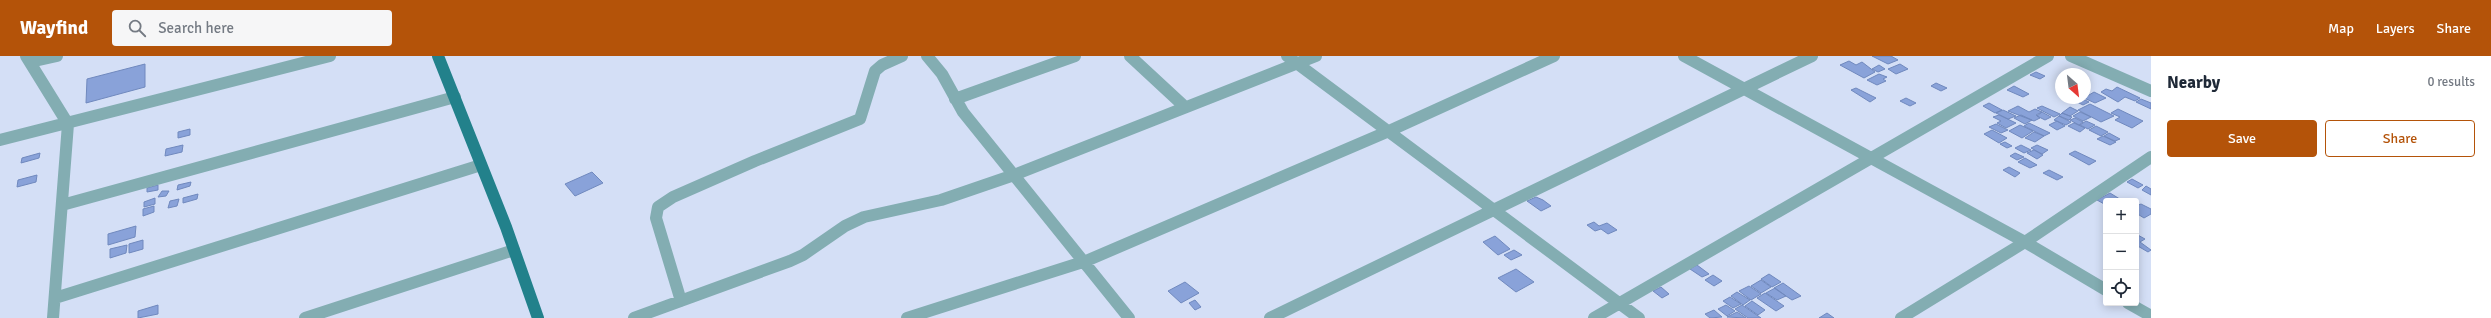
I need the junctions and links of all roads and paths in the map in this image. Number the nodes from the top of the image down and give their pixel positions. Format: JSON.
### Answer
{"nodes":[{"id":1,"x":57,"y":56,"type":"edge"},
{"id":2,"x":330,"y":56,"type":"edge"},
{"id":3,"x":438,"y":56,"type":"edge"},
{"id":4,"x":902,"y":56,"type":"edge"},
{"id":5,"x":927,"y":56,"type":"edge"},
{"id":6,"x":1074,"y":56,"type":"edge"},
{"id":7,"x":1130,"y":56,"type":"edge"},
{"id":8,"x":1286,"y":56,"type":"edge"},
{"id":9,"x":1316,"y":56,"type":"edge"},
{"id":10,"x":1554,"y":56,"type":"edge"},
{"id":11,"x":1684,"y":56,"type":"edge"},
{"id":12,"x":1812,"y":56,"type":"edge"},
{"id":13,"x":2048,"y":56,"type":"edge"},
{"id":14,"x":2071,"y":56,"type":"edge"},
{"id":15,"x":28,"y":59,"type":"edge"},
{"id":16,"x":1296,"y":63,"type":"junction"},
{"id":17,"x":1743,"y":88,"type":"junction"},
{"id":18,"x":2151,"y":91,"type":"edge"},
{"id":19,"x":455,"y":97,"type":"junction"},
{"id":20,"x":955,"y":99,"type":"junction"},
{"id":21,"x":1185,"y":107,"type":"junction"},
{"id":22,"x":68,"y":124,"type":"junction"},
{"id":23,"x":1389,"y":131,"type":"junction"},
{"id":24,"x":0,"y":140,"type":"edge"},
{"id":25,"x":2151,"y":157,"type":"edge"},
{"id":26,"x":1871,"y":158,"type":"junction"},
{"id":27,"x":481,"y":165,"type":"junction"},
{"id":28,"x":1014,"y":175,"type":"junction"},
{"id":29,"x":62,"y":205,"type":"junction"},
{"id":30,"x":1493,"y":210,"type":"junction"},
{"id":31,"x":2025,"y":242,"type":"junction"},
{"id":32,"x":514,"y":250,"type":"junction"},
{"id":33,"x":1086,"y":261,"type":"junction"},
{"id":34,"x":2103,"y":288,"type":"edge"},
{"id":35,"x":55,"y":298,"type":"junction"},
{"id":36,"x":681,"y":301,"type":"junction"},
{"id":37,"x":1619,"y":304,"type":"junction"},
{"id":38,"x":2133,"y":306,"type":"edge"},
{"id":39,"x":2151,"y":316,"type":"edge"},
{"id":40,"x":1125,"y":317,"type":"edge"},
{"id":41,"x":53,"y":318,"type":"edge"},
{"id":42,"x":305,"y":318,"type":"edge"},
{"id":43,"x":538,"y":318,"type":"edge"},
{"id":44,"x":634,"y":318,"type":"edge"},
{"id":45,"x":907,"y":318,"type":"edge"},
{"id":46,"x":1270,"y":318,"type":"edge"},
{"id":47,"x":1594,"y":318,"type":"edge"},
{"id":48,"x":1639,"y":318,"type":"edge"},
{"id":49,"x":1901,"y":318,"type":"edge"}],
"edges":[{"from":1,"to":15,"type":"street"},
{"from":2,"to":22,"type":"street"},
{"from":3,"to":19,"type":"main road"},
{"from":4,"to":36,"type":"street"},
{"from":5,"to":20,"type":"street"},
{"from":6,"to":20,"type":"street"},
{"from":7,"to":21,"type":"street"},
{"from":8,"to":16,"type":"street"},
{"from":9,"to":16,"type":"street"},
{"from":10,"to":23,"type":"street"},
{"from":11,"to":17,"type":"street"},
{"from":12,"to":17,"type":"street"},
{"from":13,"to":26,"type":"street"},
{"from":14,"to":18,"type":"street"},
{"from":15,"to":22,"type":"street"},
{"from":16,"to":21,"type":"street"},
{"from":16,"to":23,"type":"street"},
{"from":17,"to":26,"type":"street"},
{"from":17,"to":30,"type":"street"},
{"from":19,"to":27,"type":"main road"},
{"from":19,"to":29,"type":"street"},
{"from":20,"to":28,"type":"street"},
{"from":21,"to":28,"type":"street"},
{"from":22,"to":24,"type":"street"},
{"from":22,"to":29,"type":"street"},
{"from":23,"to":30,"type":"street"},
{"from":23,"to":33,"type":"street"},
{"from":25,"to":31,"type":"street"},
{"from":26,"to":31,"type":"street"},
{"from":26,"to":37,"type":"street"},
{"from":27,"to":32,"type":"main road"},
{"from":27,"to":35,"type":"street"},
{"from":28,"to":33,"type":"street"},
{"from":28,"to":36,"type":"street"},
{"from":29,"to":35,"type":"street"},
{"from":30,"to":37,"type":"street"},
{"from":30,"to":46,"type":"street"},
{"from":31,"to":34,"type":"street"},
{"from":31,"to":49,"type":"street"},
{"from":32,"to":42,"type":"street"},
{"from":32,"to":43,"type":"main road"},
{"from":33,"to":40,"type":"street"},
{"from":33,"to":45,"type":"street"},
{"from":35,"to":41,"type":"street"},
{"from":36,"to":44,"type":"street"},
{"from":37,"to":47,"type":"street"},
{"from":37,"to":48,"type":"street"},
{"from":38,"to":39,"type":"street"}]}
